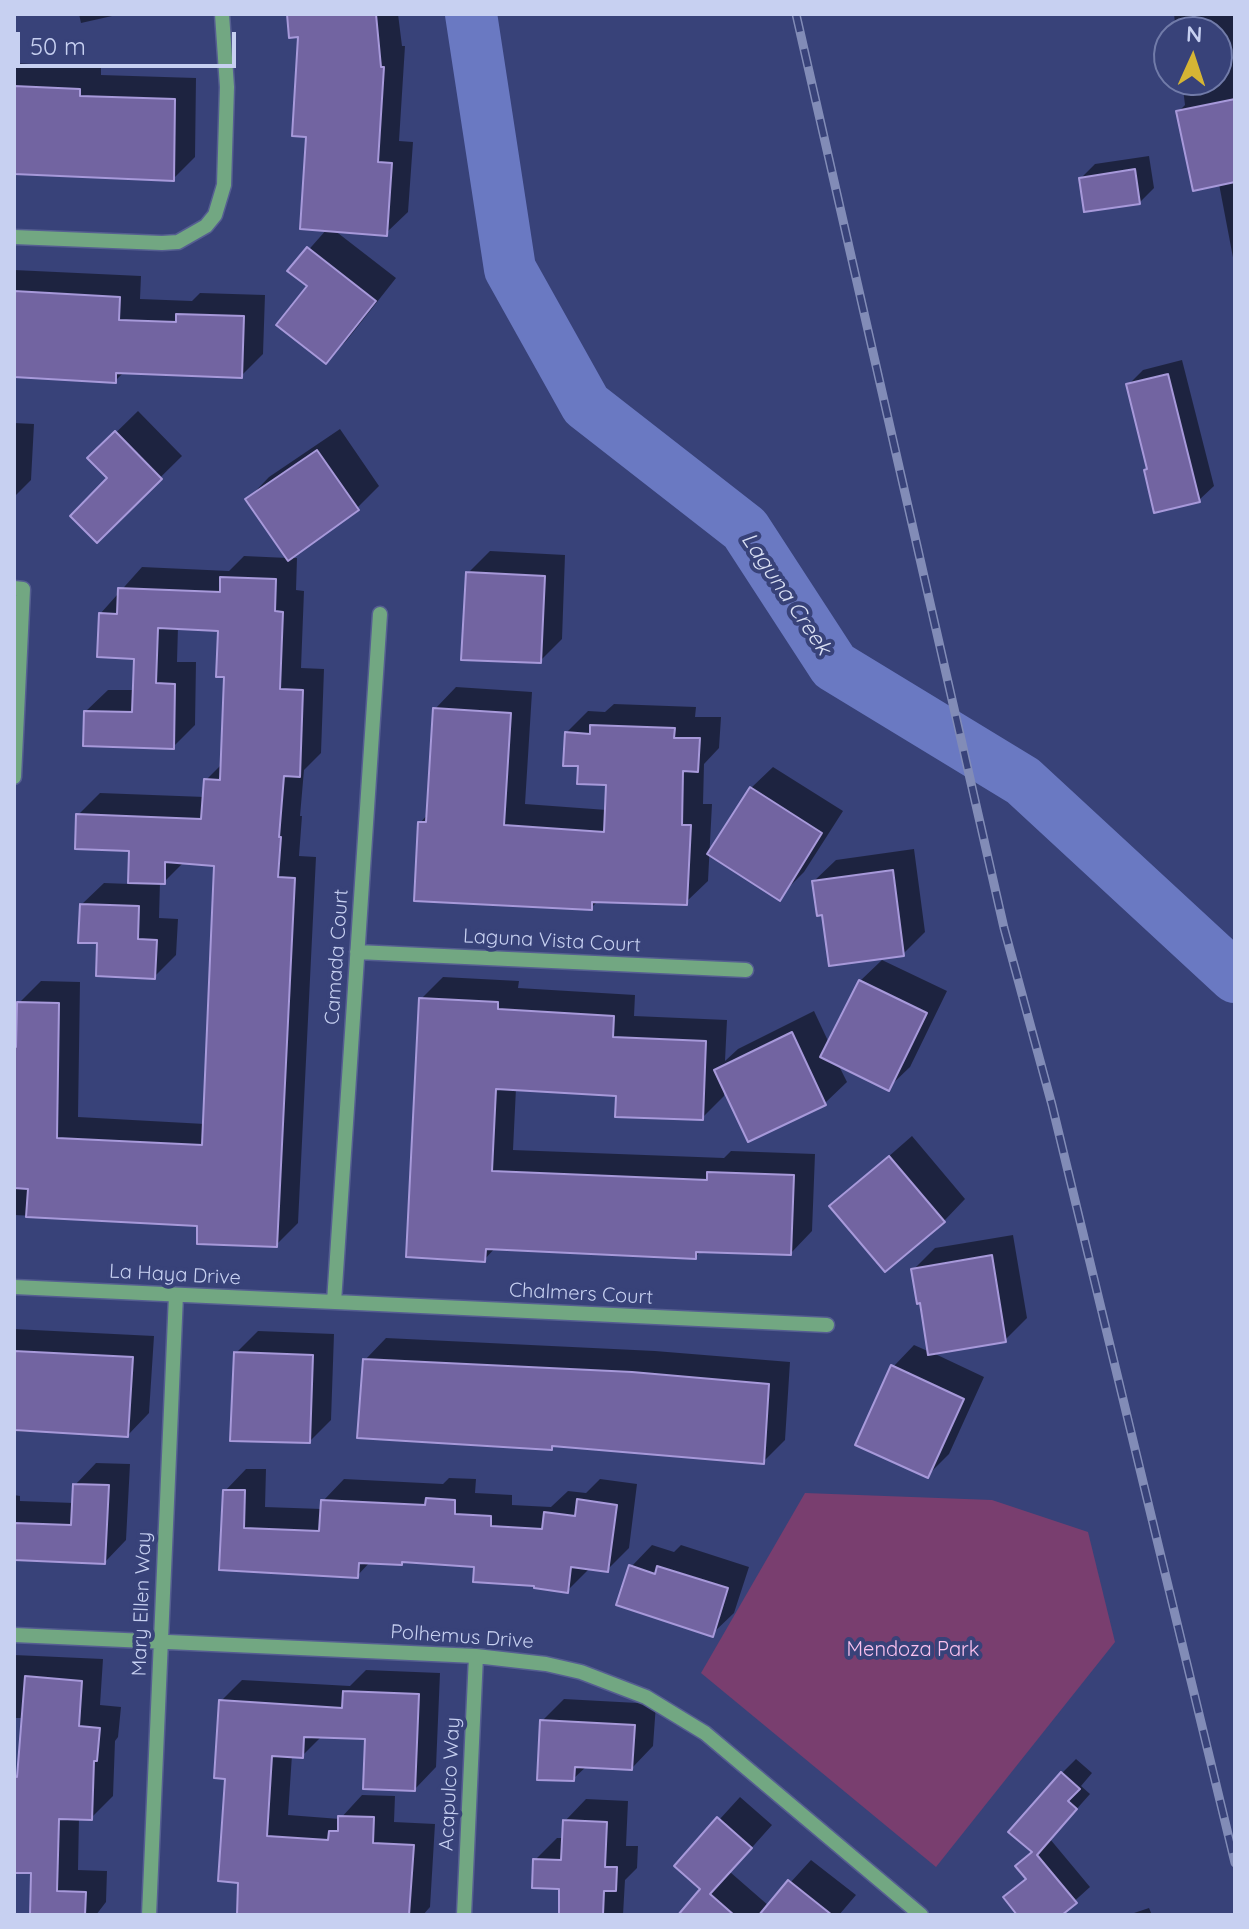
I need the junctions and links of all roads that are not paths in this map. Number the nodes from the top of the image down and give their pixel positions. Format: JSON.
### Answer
{"nodes":[{"id":1,"x":222,"y":14,"type":"edge"},
{"id":2,"x":14,"y":237,"type":"edge"},
{"id":3,"x":14,"y":588,"type":"edge"},
{"id":4,"x":380,"y":614,"type":"dead end"},
{"id":5,"x":14,"y":777,"type":"edge"},
{"id":6,"x":357,"y":952,"type":"junction"},
{"id":7,"x":746,"y":970,"type":"dead end"},
{"id":8,"x":14,"y":1287,"type":"edge"},
{"id":9,"x":176,"y":1295,"type":"junction"},
{"id":10,"x":334,"y":1302,"type":"junction"},
{"id":11,"x":827,"y":1325,"type":"dead end"},
{"id":12,"x":14,"y":1635,"type":"edge"},
{"id":13,"x":161,"y":1641,"type":"junction"},
{"id":14,"x":476,"y":1656,"type":"junction"},
{"id":15,"x":149,"y":1915,"type":"edge"},
{"id":16,"x":464,"y":1915,"type":"edge"},
{"id":17,"x":921,"y":1915,"type":"edge"}],
"edges":[{"from":1,"to":2,"type":"street"},
{"from":3,"to":5,"type":"street"},
{"from":4,"to":6,"type":"street","name":"Camada Court"},
{"from":6,"to":7,"type":"street","name":"Laguna Vista Court"},
{"from":6,"to":10,"type":"street","name":"Camada Court"},
{"from":8,"to":9,"type":"street","name":"La Haya Drive"},
{"from":9,"to":10,"type":"street","name":"La Haya Drive"},
{"from":9,"to":13,"type":"street","name":"Mary Ellen Way"},
{"from":10,"to":11,"type":"street","name":"Chalmers Court"},
{"from":12,"to":13,"type":"street","name":"Polhemus Drive"},
{"from":13,"to":14,"type":"street","name":"Polhemus Drive"},
{"from":13,"to":15,"type":"street","name":"Mary Ellen Way"},
{"from":14,"to":16,"type":"street","name":"Acapulco Way"},
{"from":14,"to":17,"type":"street","name":"Polhemus Drive"}]}
